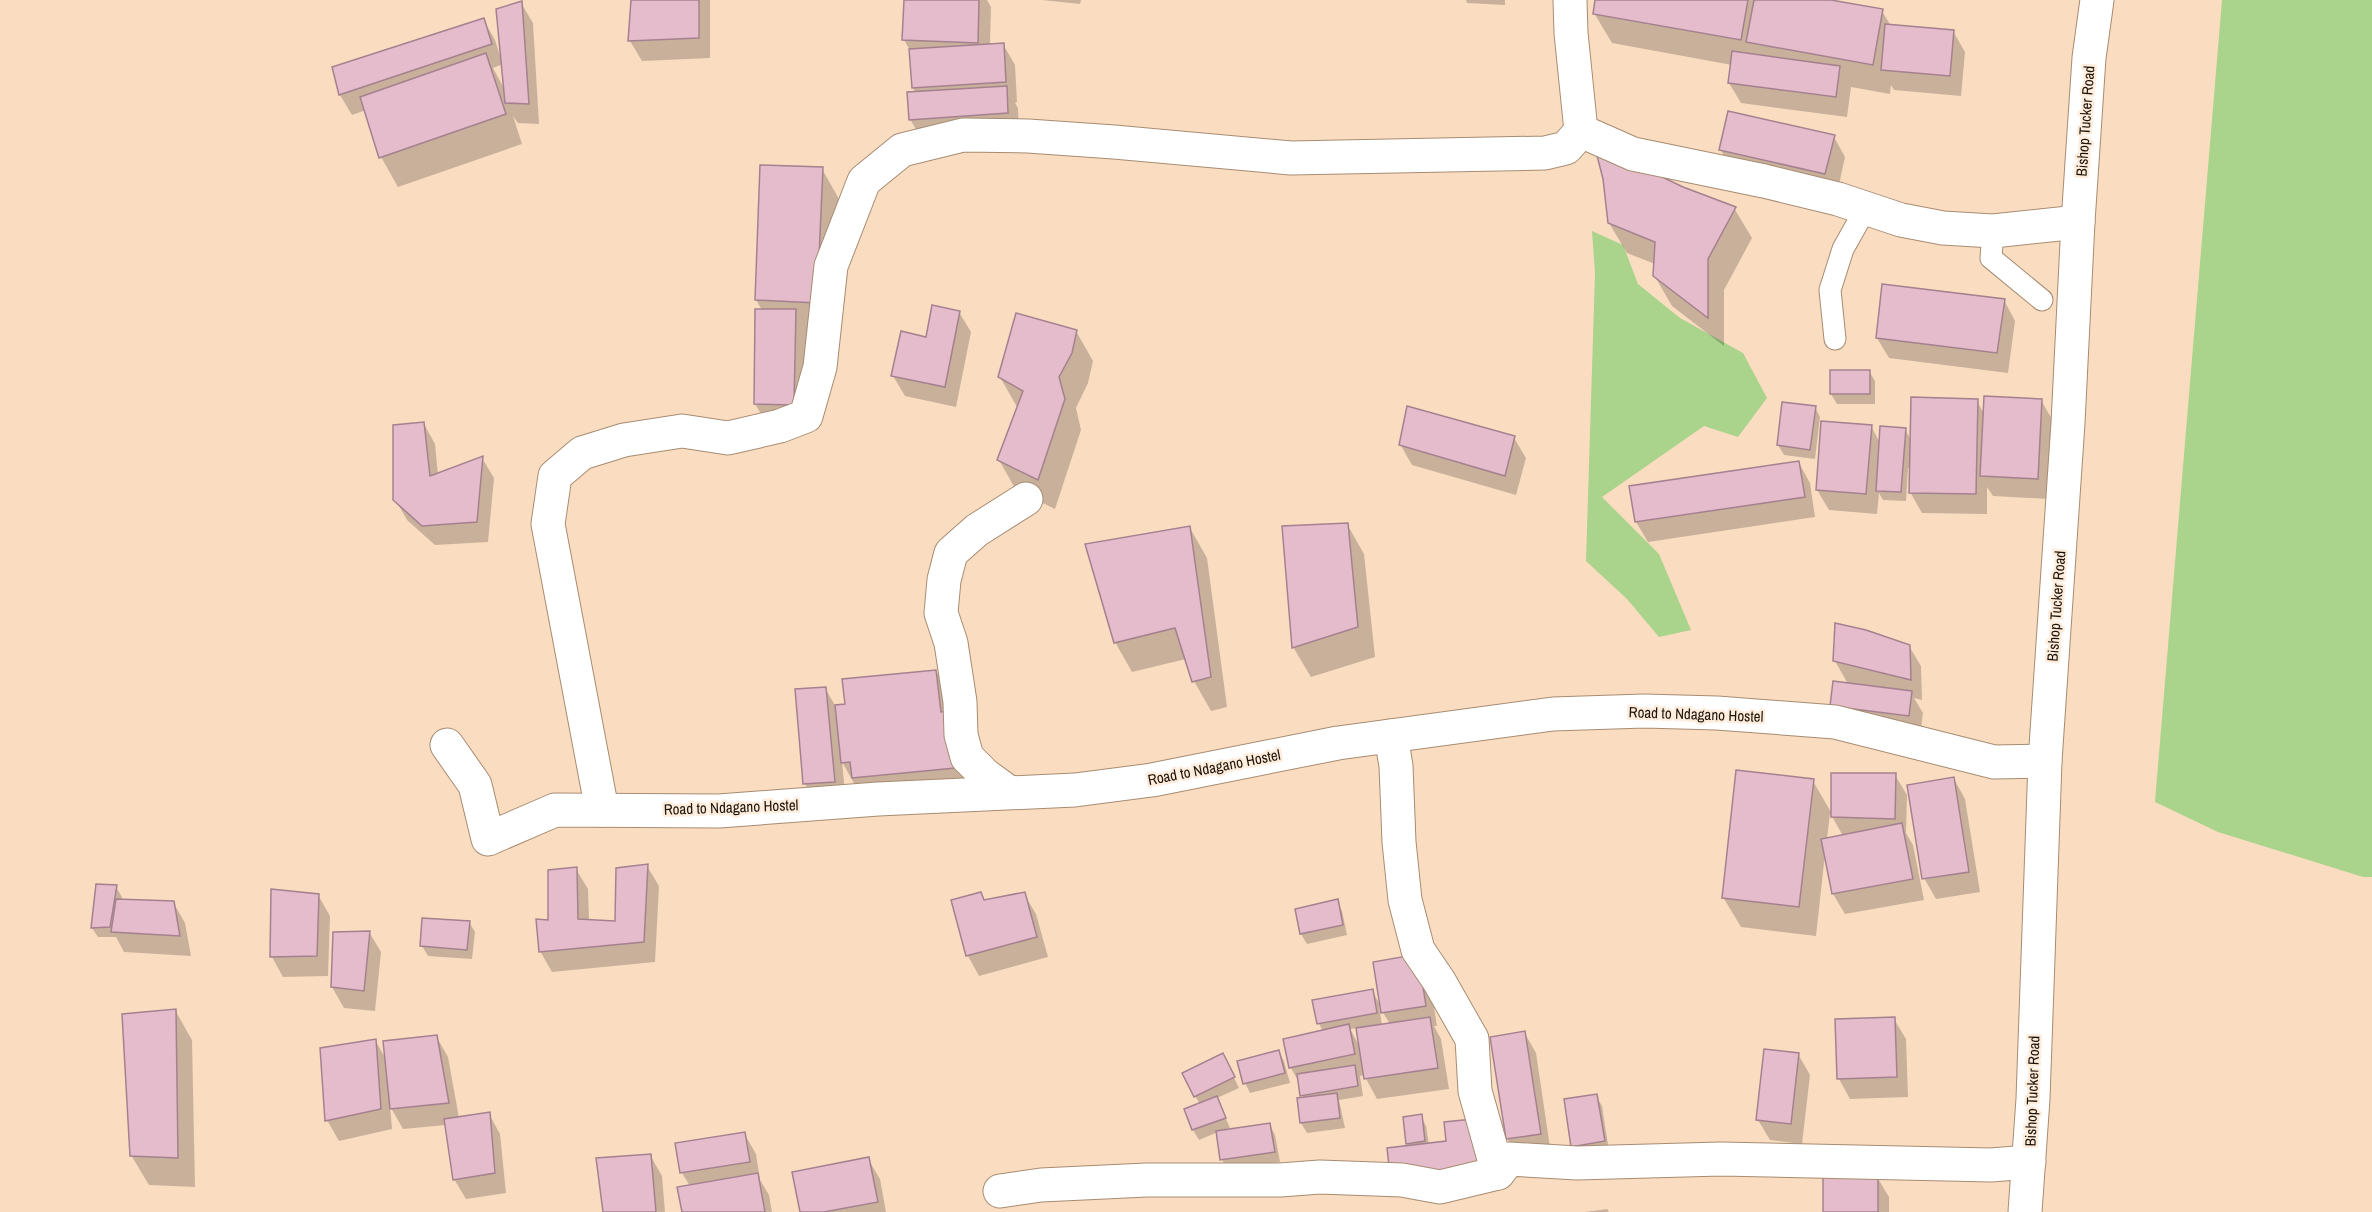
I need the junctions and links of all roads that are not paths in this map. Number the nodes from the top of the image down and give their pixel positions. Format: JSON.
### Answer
{"nodes":[{"id":1,"x":1570,"y":0,"type":"edge"},
{"id":2,"x":2097,"y":0,"type":"edge"},
{"id":3,"x":1581,"y":131,"type":"junction"},
{"id":4,"x":1866,"y":208,"type":"junction"},
{"id":5,"x":2078,"y":222,"type":"junction"},
{"id":6,"x":1994,"y":231,"type":"junction"},
{"id":7,"x":2042,"y":300,"type":"dead end"},
{"id":8,"x":1835,"y":339,"type":"dead end"},
{"id":9,"x":1026,"y":499,"type":"dead end"},
{"id":10,"x":1391,"y":736,"type":"junction"},
{"id":11,"x":447,"y":745,"type":"dead end"},
{"id":12,"x":2045,"y":761,"type":"junction"},
{"id":13,"x":1007,"y":791,"type":"junction"},
{"id":14,"x":602,"y":810,"type":"junction"},
{"id":15,"x":2029,"y":1162,"type":"junction"},
{"id":16,"x":1498,"y":1173,"type":"junction"},
{"id":17,"x":1000,"y":1191,"type":"dead end"},
{"id":18,"x":2025,"y":1212,"type":"edge"}],
"edges":[{"from":1,"to":3,"type":"street"},
{"from":2,"to":5,"type":"street","name":"Bishop Tucker Road"},
{"from":3,"to":4,"type":"street"},
{"from":3,"to":14,"type":"street"},
{"from":4,"to":6,"type":"street"},
{"from":4,"to":8,"type":"lane"},
{"from":5,"to":6,"type":"street"},
{"from":5,"to":12,"type":"street","name":"Bishop Tucker Road"},
{"from":6,"to":7,"type":"lane"},
{"from":9,"to":13,"type":"street"},
{"from":10,"to":12,"type":"street","name":"Road to Ndagano Hostel"},
{"from":10,"to":13,"type":"street","name":"Road to Ndagano Hostel"},
{"from":10,"to":16,"type":"street"},
{"from":11,"to":14,"type":"street","name":"Road to Ndagano Hostel"},
{"from":12,"to":15,"type":"street","name":"Bishop Tucker Road"},
{"from":13,"to":14,"type":"street","name":"Road to Ndagano Hostel"},
{"from":15,"to":16,"type":"street"},
{"from":15,"to":18,"type":"street","name":"Bishop Tucker Road"},
{"from":16,"to":17,"type":"street"}]}
